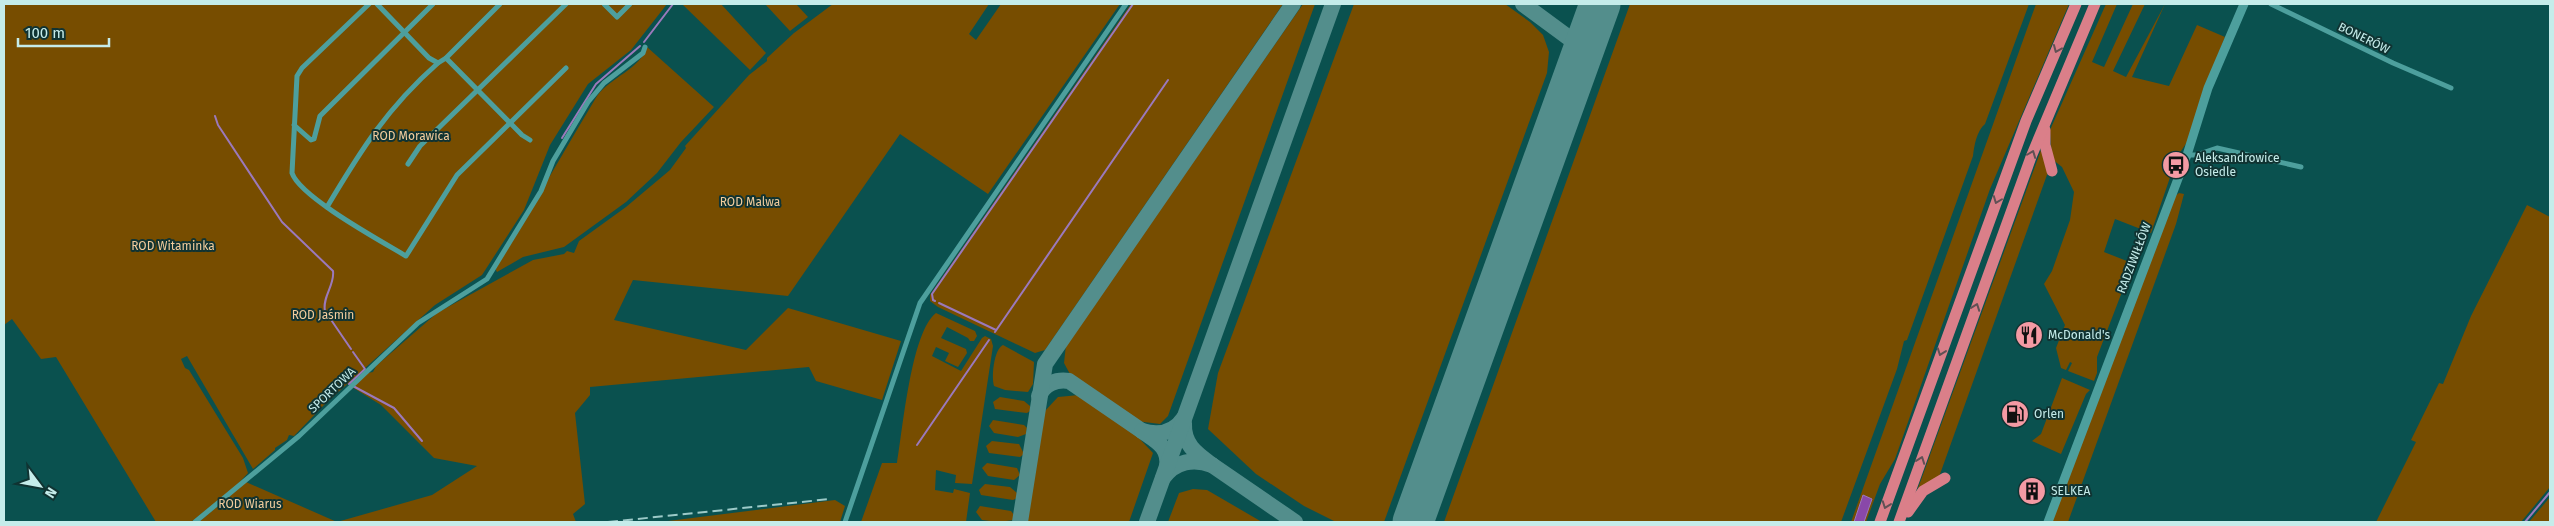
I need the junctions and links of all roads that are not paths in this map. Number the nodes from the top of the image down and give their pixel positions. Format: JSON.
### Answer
{"nodes":[{"id":1,"x":369,"y":4,"type":"edge"},
{"id":2,"x":377,"y":4,"type":"edge"},
{"id":3,"x":433,"y":4,"type":"edge"},
{"id":4,"x":500,"y":4,"type":"edge"},
{"id":5,"x":566,"y":4,"type":"edge"},
{"id":6,"x":604,"y":4,"type":"edge"},
{"id":7,"x":630,"y":4,"type":"edge"},
{"id":8,"x":1126,"y":4,"type":"edge"},
{"id":9,"x":2076,"y":4,"type":"edge"},
{"id":10,"x":2096,"y":4,"type":"edge"},
{"id":11,"x":2244,"y":4,"type":"edge"},
{"id":12,"x":2271,"y":4,"type":"edge"},
{"id":13,"x":404,"y":32,"type":"junction"},
{"id":14,"x":645,"y":47,"type":"dead end"},
{"id":15,"x":446,"y":58,"type":"junction"},
{"id":16,"x":438,"y":63,"type":"junction"},
{"id":17,"x":566,"y":68,"type":"dead end"},
{"id":18,"x":2450,"y":88,"type":"dead end"},
{"id":19,"x":478,"y":90,"type":"junction"},
{"id":20,"x":2046,"y":118,"type":"junction"},
{"id":21,"x":510,"y":123,"type":"junction"},
{"id":22,"x":294,"y":125,"type":"junction"},
{"id":23,"x":530,"y":140,"type":"dead end"},
{"id":24,"x":2187,"y":155,"type":"junction"},
{"id":25,"x":408,"y":164,"type":"dead end"},
{"id":26,"x":2301,"y":167,"type":"dead end"},
{"id":27,"x":2052,"y":171,"type":"dead end"},
{"id":28,"x":327,"y":207,"type":"junction"},
{"id":29,"x":1944,"y":478,"type":"dead end"},
{"id":30,"x":195,"y":522,"type":"edge"},
{"id":31,"x":845,"y":522,"type":"edge"},
{"id":32,"x":1880,"y":522,"type":"edge"},
{"id":33,"x":1900,"y":522,"type":"edge"},
{"id":34,"x":2048,"y":522,"type":"edge"}],
"edges":[{"from":1,"to":22,"type":"street"},
{"from":2,"to":13,"type":"street"},
{"from":3,"to":13,"type":"street"},
{"from":4,"to":15,"type":"street"},
{"from":5,"to":19,"type":"street"},
{"from":6,"to":7,"type":"street"},
{"from":8,"to":31,"type":"street"},
{"from":9,"to":32,"type":"highway","one_way":true},
{"from":10,"to":20,"type":"highway"},
{"from":11,"to":24,"type":"street","name":"RADZIWIŁŁÓW"},
{"from":12,"to":18,"type":"street","name":"BONERÓW"},
{"from":13,"to":16,"type":"street"},
{"from":13,"to":22,"type":"street"},
{"from":14,"to":30,"type":"street","name":"SPORTOWA"},
{"from":15,"to":16,"type":"street"},
{"from":15,"to":19,"type":"street"},
{"from":16,"to":28,"type":"street"},
{"from":17,"to":21,"type":"street"},
{"from":19,"to":21,"type":"street"},
{"from":19,"to":25,"type":"street"},
{"from":20,"to":27,"type":"highway"},
{"from":33,"to":20,"type":"highway","one_way":true},
{"from":21,"to":23,"type":"street"},
{"from":21,"to":28,"type":"street"},
{"from":22,"to":28,"type":"street"},
{"from":24,"to":26,"type":"street"},
{"from":24,"to":34,"type":"street","name":"RADZIWIŁŁÓW"},
{"from":29,"to":33,"type":"highway"}]}
